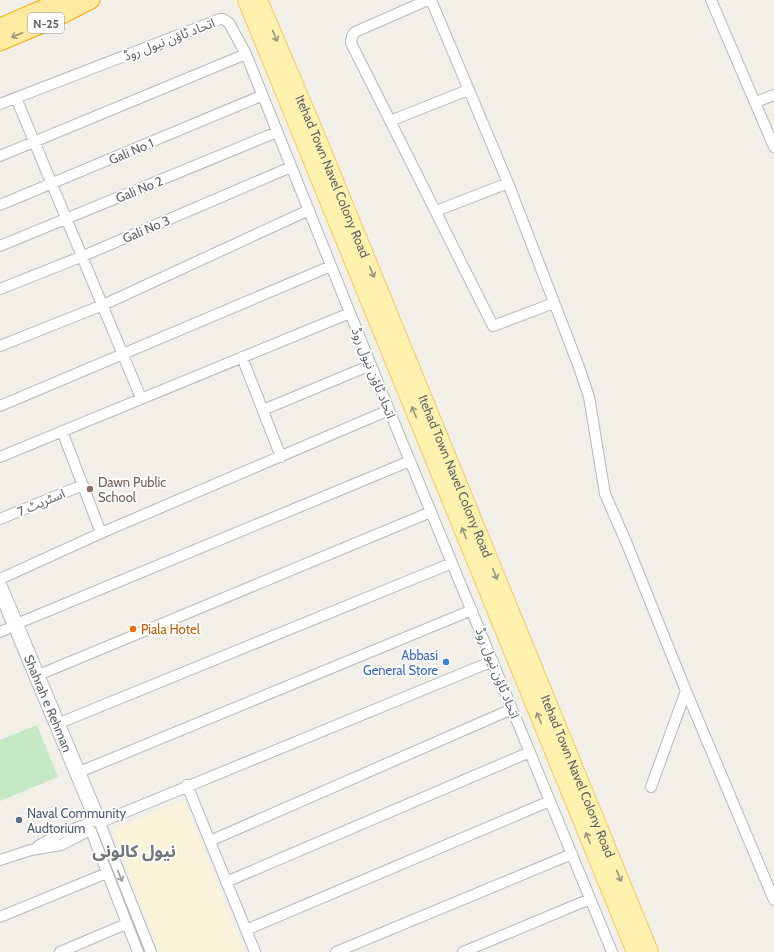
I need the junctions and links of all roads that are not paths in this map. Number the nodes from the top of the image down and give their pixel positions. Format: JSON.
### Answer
{"nodes":[{"id":1,"x":63,"y":0,"type":"edge"},
{"id":2,"x":90,"y":0,"type":"edge"},
{"id":3,"x":246,"y":0,"type":"edge"},
{"id":4,"x":259,"y":0,"type":"edge"},
{"id":5,"x":429,"y":0,"type":"edge"},
{"id":6,"x":711,"y":0,"type":"edge"},
{"id":7,"x":0,"y":26,"type":"edge"},
{"id":8,"x":0,"y":42,"type":"edge"},
{"id":9,"x":246,"y":54,"type":"junction"},
{"id":10,"x":468,"y":90,"type":"junction"},
{"id":11,"x":774,"y":95,"type":"edge"},
{"id":12,"x":261,"y":96,"type":"junction"},
{"id":13,"x":16,"y":98,"type":"junction"},
{"id":14,"x":756,"y":102,"type":"junction"},
{"id":15,"x":0,"y":104,"type":"edge"},
{"id":16,"x":390,"y":121,"type":"junction"},
{"id":17,"x":277,"y":132,"type":"junction"},
{"id":18,"x":34,"y":141,"type":"junction"},
{"id":19,"x":774,"y":147,"type":"edge"},
{"id":20,"x":0,"y":156,"type":"edge"},
{"id":21,"x":291,"y":167,"type":"junction"},
{"id":22,"x":508,"y":182,"type":"junction"},
{"id":23,"x":52,"y":184,"type":"junction"},
{"id":24,"x":0,"y":206,"type":"edge"},
{"id":25,"x":309,"y":210,"type":"junction"},
{"id":26,"x":436,"y":211,"type":"junction"},
{"id":27,"x":68,"y":219,"type":"junction"},
{"id":28,"x":0,"y":246,"type":"edge"},
{"id":29,"x":83,"y":256,"type":"junction"},
{"id":30,"x":331,"y":266,"type":"junction"},
{"id":31,"x":0,"y":289,"type":"edge"},
{"id":32,"x":554,"y":302,"type":"junction"},
{"id":33,"x":103,"y":305,"type":"junction"},
{"id":34,"x":350,"y":313,"type":"junction"},
{"id":35,"x":0,"y":346,"type":"edge"},
{"id":36,"x":122,"y":355,"type":"junction"},
{"id":37,"x":242,"y":357,"type":"junction"},
{"id":38,"x":371,"y":366,"type":"junction"},
{"id":39,"x":141,"y":398,"type":"junction"},
{"id":40,"x":0,"y":406,"type":"edge"},
{"id":41,"x":263,"y":410,"type":"junction"},
{"id":42,"x":389,"y":410,"type":"junction"},
{"id":43,"x":62,"y":431,"type":"junction"},
{"id":44,"x":0,"y":457,"type":"edge"},
{"id":45,"x":281,"y":457,"type":"junction"},
{"id":46,"x":410,"y":461,"type":"junction"},
{"id":47,"x":83,"y":484,"type":"junction"},
{"id":48,"x":431,"y":512,"type":"junction"},
{"id":49,"x":0,"y":519,"type":"edge"},
{"id":50,"x":101,"y":532,"type":"junction"},
{"id":51,"x":452,"y":563,"type":"junction"},
{"id":52,"x":0,"y":579,"type":"edge"},
{"id":53,"x":0,"y":588,"type":"edge"},
{"id":54,"x":472,"y":610,"type":"junction"},
{"id":55,"x":0,"y":614,"type":"edge"},
{"id":56,"x":7,"y":628,"type":"edge"},
{"id":57,"x":493,"y":661,"type":"junction"},
{"id":58,"x":36,"y":676,"type":"junction"},
{"id":59,"x":686,"y":691,"type":"junction"},
{"id":60,"x":512,"y":709,"type":"junction"},
{"id":61,"x":57,"y":724,"type":"junction"},
{"id":62,"x":530,"y":752,"type":"junction"},
{"id":63,"x":77,"y":773,"type":"junction"},
{"id":64,"x":187,"y":785,"type":"junction"},
{"id":65,"x":651,"y":787,"type":"dead end"},
{"id":66,"x":550,"y":801,"type":"junction"},
{"id":67,"x":94,"y":824,"type":"junction"},
{"id":68,"x":210,"y":841,"type":"junction"},
{"id":69,"x":572,"y":854,"type":"junction"},
{"id":70,"x":0,"y":860,"type":"edge"},
{"id":71,"x":107,"y":873,"type":"junction"},
{"id":72,"x":226,"y":882,"type":"junction"},
{"id":73,"x":590,"y":899,"type":"junction"},
{"id":74,"x":774,"y":900,"type":"edge"},
{"id":75,"x":0,"y":917,"type":"edge"},
{"id":76,"x":126,"y":924,"type":"junction"},
{"id":77,"x":246,"y":930,"type":"junction"},
{"id":78,"x":60,"y":952,"type":"edge"},
{"id":79,"x":138,"y":952,"type":"edge"},
{"id":80,"x":151,"y":952,"type":"edge"},
{"id":81,"x":254,"y":952,"type":"edge"},
{"id":82,"x":336,"y":952,"type":"edge"},
{"id":83,"x":463,"y":952,"type":"edge"},
{"id":84,"x":612,"y":952,"type":"edge"},
{"id":85,"x":634,"y":952,"type":"edge"},
{"id":86,"x":650,"y":952,"type":"edge"}],
"edges":[{"from":1,"to":7,"type":"highway"},
{"from":2,"to":8,"type":"highway","number":"N-25","one_way":true},
{"from":85,"to":3,"type":"main road","name":"Itehad Town Navel Colony Road","one_way":true},
{"from":4,"to":86,"type":"main road","name":"Itehad Town Navel Colony Road","one_way":true},
{"from":5,"to":10,"type":"street"},
{"from":5,"to":16,"type":"street"},
{"from":6,"to":14,"type":"street"},
{"from":9,"to":12,"type":"street","name":"اتحاد ٹاؤن نیول روڈ"},
{"from":9,"to":13,"type":"street","name":"اتحاد ٹاؤن نیول روڈ"},
{"from":9,"to":18,"type":"street"},
{"from":10,"to":16,"type":"street"},
{"from":10,"to":22,"type":"street"},
{"from":11,"to":14,"type":"street"},
{"from":12,"to":17,"type":"street","name":"اتحاد ٹاؤن نیول روڈ"},
{"from":12,"to":23,"type":"street","name":"Gali No 1"},
{"from":13,"to":15,"type":"street","name":"اتحاد ٹاؤن نیول روڈ"},
{"from":13,"to":18,"type":"street"},
{"from":14,"to":19,"type":"street"},
{"from":16,"to":26,"type":"street"},
{"from":17,"to":21,"type":"street","name":"اتحاد ٹاؤن نیول روڈ"},
{"from":17,"to":27,"type":"street","name":"Gali No 2"},
{"from":18,"to":20,"type":"street"},
{"from":18,"to":23,"type":"street"},
{"from":21,"to":25,"type":"street","name":"اتحاد ٹاؤن نیول روڈ"},
{"from":21,"to":29,"type":"street","name":"Gali No 3"},
{"from":22,"to":26,"type":"street"},
{"from":22,"to":32,"type":"street"},
{"from":23,"to":24,"type":"street","name":"Gali No 1"},
{"from":23,"to":27,"type":"street"},
{"from":25,"to":30,"type":"street","name":"اتحاد ٹاؤن نیول روڈ"},
{"from":25,"to":33,"type":"street"},
{"from":26,"to":32,"type":"street"},
{"from":27,"to":28,"type":"street","name":"Gali No 2"},
{"from":27,"to":29,"type":"street"},
{"from":29,"to":31,"type":"street","name":"Gali No 3"},
{"from":29,"to":33,"type":"street"},
{"from":30,"to":34,"type":"street","name":"اتحاد ٹاؤن نیول روڈ"},
{"from":30,"to":36,"type":"street"},
{"from":32,"to":59,"type":"street"},
{"from":33,"to":35,"type":"street"},
{"from":33,"to":36,"type":"street"},
{"from":34,"to":37,"type":"street"},
{"from":34,"to":38,"type":"street","name":"اتحاد ٹاؤن نیول روڈ"},
{"from":36,"to":39,"type":"street"},
{"from":36,"to":40,"type":"street"},
{"from":37,"to":39,"type":"street"},
{"from":37,"to":41,"type":"street"},
{"from":38,"to":41,"type":"street"},
{"from":38,"to":42,"type":"street","name":"اتحاد ٹاؤن نیول روڈ"},
{"from":39,"to":43,"type":"street"},
{"from":41,"to":45,"type":"street"},
{"from":42,"to":45,"type":"street"},
{"from":42,"to":46,"type":"street","name":"اتحاد ٹاؤن نیول روڈ"},
{"from":43,"to":44,"type":"street"},
{"from":43,"to":47,"type":"street"},
{"from":45,"to":50,"type":"street"},
{"from":46,"to":48,"type":"street","name":"اتحاد ٹاؤن نیول روڈ"},
{"from":46,"to":56,"type":"street"},
{"from":47,"to":49,"type":"street","name":"اسٹریٹ 7"},
{"from":47,"to":50,"type":"street"},
{"from":48,"to":51,"type":"street","name":"اتحاد ٹاؤن نیول روڈ"},
{"from":48,"to":58,"type":"street"},
{"from":50,"to":52,"type":"street"},
{"from":51,"to":54,"type":"street","name":"اتحاد ٹاؤن نیول روڈ"},
{"from":51,"to":61,"type":"street"},
{"from":53,"to":56,"type":"main road","name":"Shahrah e Rehman"},
{"from":54,"to":57,"type":"street","name":"اتحاد ٹاؤن نیول روڈ"},
{"from":54,"to":63,"type":"street"},
{"from":55,"to":56,"type":"main road","name":"Shahrah e Rehman"},
{"from":56,"to":58,"type":"main road","name":"Shahrah e Rehman"},
{"from":56,"to":67,"type":"main road","name":"Shahrah e Rehman"},
{"from":57,"to":60,"type":"street","name":"اتحاد ٹاؤن نیول روڈ"},
{"from":57,"to":64,"type":"street"},
{"from":58,"to":61,"type":"main road","name":"Shahrah e Rehman"},
{"from":59,"to":65,"type":"street"},
{"from":59,"to":74,"type":"street"},
{"from":60,"to":62,"type":"street","name":"اتحاد ٹاؤن نیول روڈ"},
{"from":60,"to":68,"type":"street"},
{"from":61,"to":63,"type":"main road","name":"Shahrah e Rehman"},
{"from":62,"to":66,"type":"street","name":"اتحاد ٹاؤن نیول روڈ"},
{"from":62,"to":72,"type":"street"},
{"from":63,"to":67,"type":"main road","name":"Shahrah e Rehman"},
{"from":64,"to":67,"type":"street"},
{"from":64,"to":68,"type":"street"},
{"from":66,"to":69,"type":"street","name":"اتحاد ٹاؤن نیول روڈ"},
{"from":66,"to":77,"type":"street"},
{"from":67,"to":70,"type":"street"},
{"from":67,"to":71,"type":"street"},
{"from":67,"to":80,"type":"street","one_way":true},
{"from":68,"to":72,"type":"street"},
{"from":69,"to":73,"type":"street","name":"اتحاد ٹاؤن نیول روڈ"},
{"from":69,"to":82,"type":"street"},
{"from":71,"to":75,"type":"street"},
{"from":71,"to":76,"type":"street"},
{"from":72,"to":77,"type":"street"},
{"from":73,"to":83,"type":"street"},
{"from":73,"to":84,"type":"street","name":"اتحاد ٹاؤن نیول روڈ"},
{"from":76,"to":78,"type":"street"},
{"from":76,"to":79,"type":"street"},
{"from":77,"to":81,"type":"street"}]}
